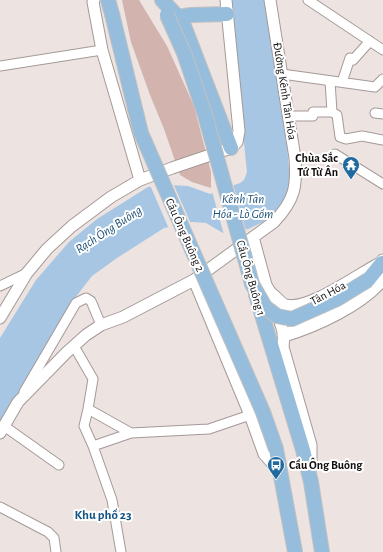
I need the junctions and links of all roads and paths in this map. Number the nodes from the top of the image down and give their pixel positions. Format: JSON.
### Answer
{"nodes":[{"id":1,"x":94,"y":0,"type":"edge"},
{"id":2,"x":108,"y":0,"type":"edge"},
{"id":3,"x":157,"y":0,"type":"edge"},
{"id":4,"x":162,"y":0,"type":"edge"},
{"id":5,"x":226,"y":0,"type":"edge"},
{"id":6,"x":270,"y":0,"type":"edge"},
{"id":7,"x":308,"y":0,"type":"edge"},
{"id":8,"x":227,"y":14,"type":"junction"},
{"id":9,"x":172,"y":16,"type":"junction"},
{"id":10,"x":370,"y":41,"type":"junction"},
{"id":11,"x":102,"y":50,"type":"junction"},
{"id":12,"x":383,"y":50,"type":"edge"},
{"id":13,"x":0,"y":66,"type":"edge"},
{"id":14,"x":282,"y":74,"type":"junction"},
{"id":15,"x":383,"y":79,"type":"edge"},
{"id":16,"x":330,"y":81,"type":"junction"},
{"id":17,"x":342,"y":82,"type":"junction"},
{"id":18,"x":332,"y":112,"type":"junction"},
{"id":19,"x":289,"y":116,"type":"junction"},
{"id":20,"x":383,"y":140,"type":"edge"},
{"id":21,"x":231,"y":148,"type":"junction"},
{"id":22,"x":335,"y":154,"type":"dead end"},
{"id":23,"x":140,"y":180,"type":"junction"},
{"id":24,"x":383,"y":184,"type":"edge"},
{"id":25,"x":253,"y":237,"type":"junction"},
{"id":26,"x":382,"y":262,"type":"edge"},
{"id":27,"x":27,"y":273,"type":"junction"},
{"id":28,"x":383,"y":278,"type":"edge"},
{"id":29,"x":194,"y":280,"type":"junction"},
{"id":30,"x":0,"y":286,"type":"edge"},
{"id":31,"x":263,"y":288,"type":"junction"},
{"id":32,"x":0,"y":318,"type":"edge"},
{"id":33,"x":101,"y":325,"type":"junction"},
{"id":34,"x":284,"y":341,"type":"junction"},
{"id":35,"x":74,"y":346,"type":"junction"},
{"id":36,"x":18,"y":402,"type":"junction"},
{"id":37,"x":88,"y":409,"type":"junction"},
{"id":38,"x":250,"y":415,"type":"junction"},
{"id":39,"x":2,"y":430,"type":"edge"},
{"id":40,"x":131,"y":433,"type":"junction"},
{"id":41,"x":93,"y":446,"type":"junction"},
{"id":42,"x":59,"y":465,"type":"dead end"},
{"id":43,"x":281,"y":473,"type":"junction"},
{"id":44,"x":311,"y":482,"type":"junction"},
{"id":45,"x":0,"y":507,"type":"edge"},
{"id":46,"x":56,"y":552,"type":"edge"},
{"id":47,"x":121,"y":552,"type":"edge"},
{"id":48,"x":295,"y":552,"type":"edge"},
{"id":49,"x":322,"y":552,"type":"edge"}],
"edges":[{"from":1,"to":11,"type":"street"},
{"from":2,"to":43,"type":"main road","name":"Cầu Ông Buông 2","bridge":true},
{"from":3,"to":9,"type":"main road"},
{"from":4,"to":9,"type":"main road"},
{"from":5,"to":8,"type":"street"},
{"from":6,"to":14,"type":"street","name":"Đường Kênh Tân Hóa"},
{"from":7,"to":10,"type":"street"},
{"from":8,"to":9,"type":"main road"},
{"from":8,"to":21,"type":"street"},
{"from":9,"to":21,"type":"main road"},
{"from":9,"to":31,"type":"main road","name":"Cầu Ông Buông 1","bridge":true},
{"from":10,"to":12,"type":"street"},
{"from":10,"to":17,"type":"street"},
{"from":11,"to":13,"type":"street"},
{"from":11,"to":23,"type":"street"},
{"from":14,"to":16,"type":"street"},
{"from":14,"to":19,"type":"street","name":"Đường Kênh Tân Hóa"},
{"from":15,"to":17,"type":"street"},
{"from":16,"to":17,"type":"street"},
{"from":16,"to":18,"type":"street"},
{"from":18,"to":19,"type":"street"},
{"from":18,"to":20,"type":"street"},
{"from":19,"to":25,"type":"street","name":"Đường Kênh Tân Hóa"},
{"from":21,"to":23,"type":"street"},
{"from":22,"to":24,"type":"street"},
{"from":23,"to":27,"type":"street"},
{"from":25,"to":29,"type":"street","name":"Đường Kênh Tân Hóa"},
{"from":25,"to":31,"type":"street"},
{"from":26,"to":31,"type":"main road","name":"Tân Hóa"},
{"from":26,"to":31,"type":"main road","bridge":true},
{"from":27,"to":30,"type":"street"},
{"from":27,"to":32,"type":"street"},
{"from":28,"to":34,"type":"main road","name":"Tân Hóa"},
{"from":29,"to":33,"type":"street","name":"Đường Kênh Tân Hóa"},
{"from":29,"to":38,"type":"street"},
{"from":31,"to":34,"type":"street"},
{"from":31,"to":44,"type":"main road","name":"Cầu Ông Buông 1","bridge":true},
{"from":33,"to":35,"type":"street","name":"Đường Kênh Tân Hóa"},
{"from":33,"to":36,"type":"street"},
{"from":34,"to":44,"type":"street"},
{"from":35,"to":36,"type":"street","name":"Đường Kênh Tân Hóa"},
{"from":35,"to":37,"type":"street"},
{"from":36,"to":39,"type":"street","name":"Đường Kênh Tân Hóa"},
{"from":37,"to":40,"type":"street"},
{"from":37,"to":41,"type":"street"},
{"from":38,"to":40,"type":"street"},
{"from":38,"to":43,"type":"street"},
{"from":39,"to":42,"type":"street"},
{"from":40,"to":41,"type":"street"},
{"from":41,"to":47,"type":"street"},
{"from":43,"to":48,"type":"main road","name":"Cầu Ông Buông 2"},
{"from":44,"to":49,"type":"main road","name":"Cầu Ông Buông 1"},
{"from":45,"to":46,"type":"street"}]}
